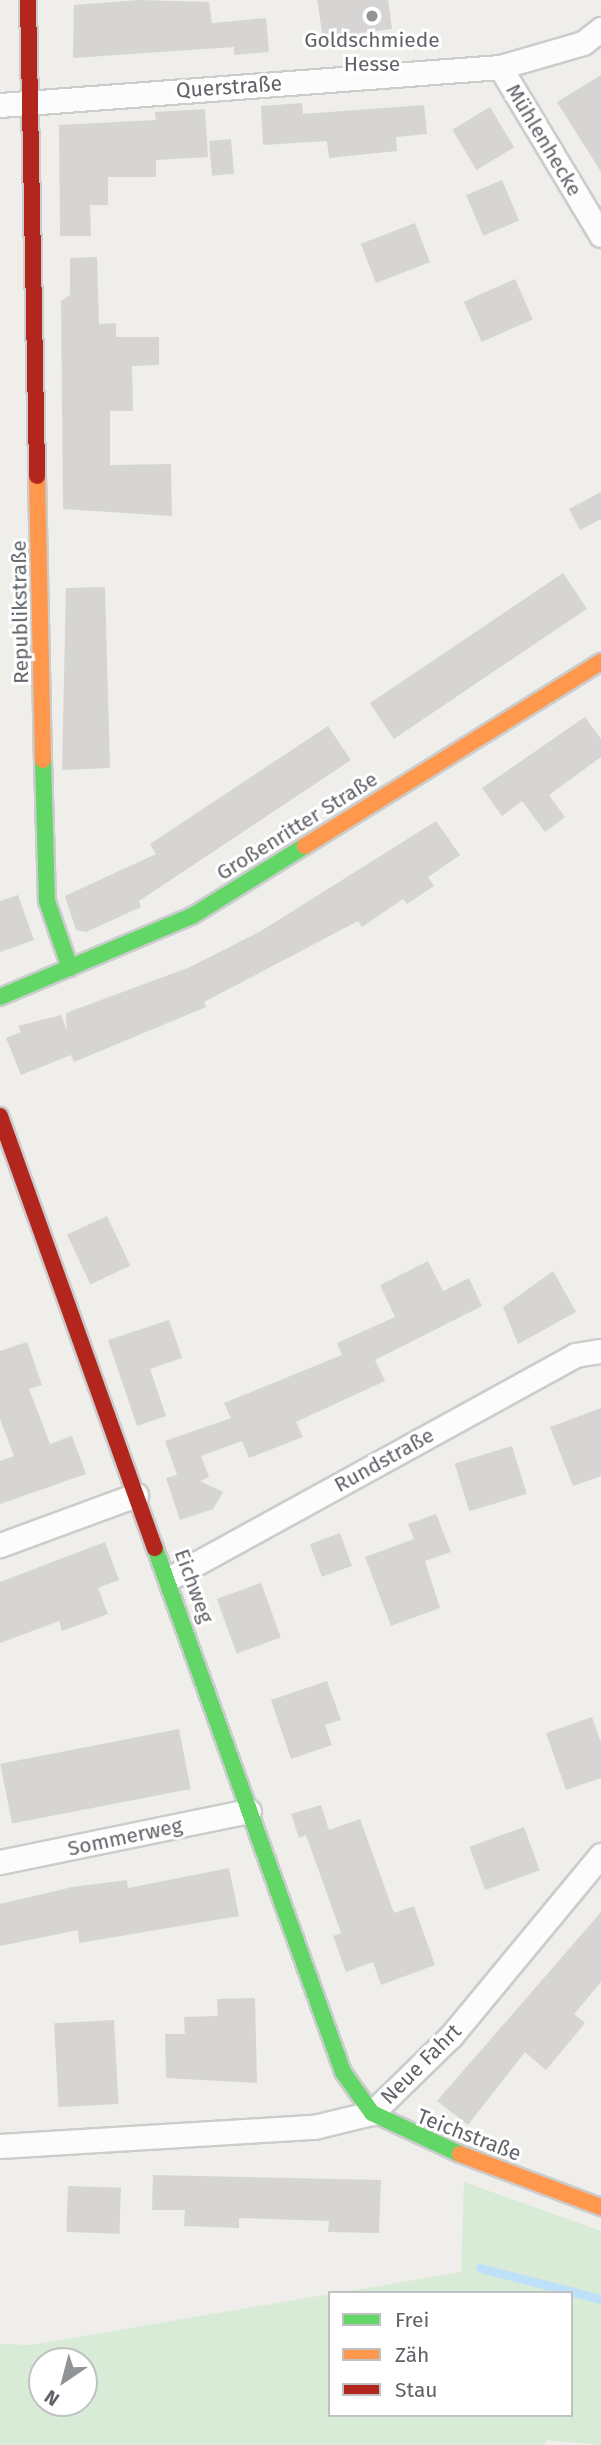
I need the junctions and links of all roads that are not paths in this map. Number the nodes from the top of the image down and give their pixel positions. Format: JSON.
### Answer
{"nodes":[{"id":1,"x":28,"y":0,"type":"edge"},
{"id":2,"x":601,"y":29,"type":"edge"},
{"id":3,"x":500,"y":67,"type":"junction"},
{"id":4,"x":33,"y":103,"type":"junction"},
{"id":5,"x":0,"y":105,"type":"edge"},
{"id":6,"x":601,"y":235,"type":"edge"},
{"id":7,"x":601,"y":662,"type":"edge"},
{"id":8,"x":70,"y":968,"type":"junction"},
{"id":9,"x":0,"y":997,"type":"edge"},
{"id":10,"x":0,"y":1116,"type":"edge"},
{"id":11,"x":601,"y":1350,"type":"edge"},
{"id":12,"x":136,"y":1495,"type":"junction"},
{"id":13,"x":0,"y":1545,"type":"edge"},
{"id":14,"x":170,"y":1578,"type":"junction"},
{"id":15,"x":249,"y":1811,"type":"junction"},
{"id":16,"x":601,"y":1855,"type":"edge"},
{"id":17,"x":0,"y":1862,"type":"edge"},
{"id":18,"x":343,"y":2072,"type":"joint"},
{"id":19,"x":372,"y":2113,"type":"junction"},
{"id":20,"x":0,"y":2146,"type":"edge"},
{"id":21,"x":601,"y":2207,"type":"edge"}],
"edges":[{"from":1,"to":4,"type":"street","name":"Republikstraße"},
{"from":2,"to":3,"type":"street","name":"Mühlenhecke"},
{"from":3,"to":4,"type":"street","name":"Querstraße"},
{"from":3,"to":6,"type":"street","name":"Mühlenhecke"},
{"from":4,"to":5,"type":"street","name":"Querstraße"},
{"from":4,"to":8,"type":"street","name":"Republikstraße"},
{"from":7,"to":8,"type":"street","name":"Großenritter Straße"},
{"from":8,"to":9,"type":"street","name":"Großenritter Straße"},
{"from":10,"to":12,"type":"street","name":"Eichweg"},
{"from":11,"to":14,"type":"street","name":"Rundstraße"},
{"from":12,"to":13,"type":"street"},
{"from":12,"to":14,"type":"street","name":"Eichweg"},
{"from":14,"to":15,"type":"street","name":"Eichweg"},
{"from":15,"to":17,"type":"street","name":"Sommerweg"},
{"from":15,"to":18,"type":"street","name":"Eichweg"},
{"from":16,"to":19,"type":"street","name":"Neue Fahrt"},
{"from":18,"to":19,"type":"street","name":"Teichstraße"},
{"from":19,"to":20,"type":"street","name":"Neue Fahrt"},
{"from":19,"to":21,"type":"street","name":"Teichstraße"}]}
